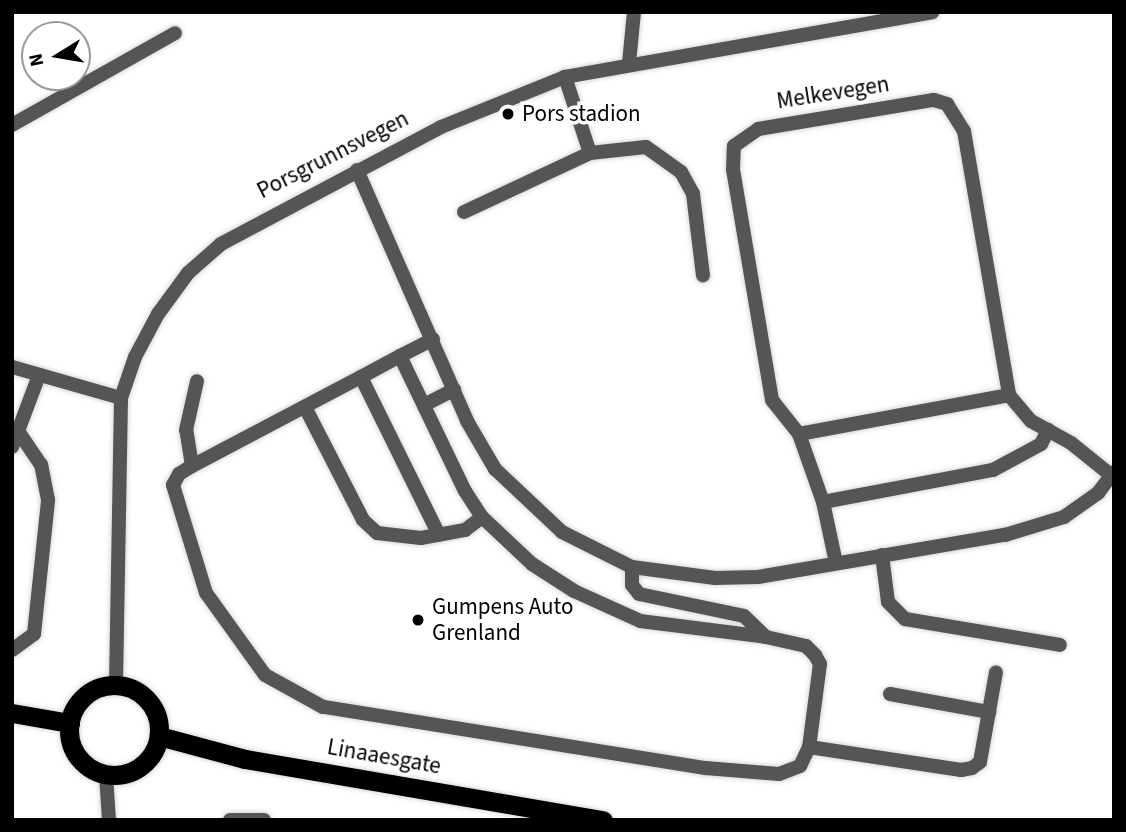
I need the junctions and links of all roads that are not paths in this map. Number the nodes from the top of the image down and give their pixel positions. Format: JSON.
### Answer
{"nodes":[{"id":1,"x":634,"y":12,"type":"edge"},
{"id":2,"x":932,"y":12,"type":"edge"},
{"id":3,"x":175,"y":33,"type":"dead end"},
{"id":4,"x":629,"y":63,"type":"junction"},
{"id":5,"x":565,"y":77,"type":"junction"},
{"id":6,"x":12,"y":125,"type":"edge"},
{"id":7,"x":590,"y":153,"type":"junction"},
{"id":8,"x":356,"y":170,"type":"junction"},
{"id":9,"x":464,"y":212,"type":"dead end"},
{"id":10,"x":703,"y":275,"type":"dead end"},
{"id":11,"x":433,"y":339,"type":"junction"},
{"id":12,"x":400,"y":356,"type":"junction"},
{"id":13,"x":12,"y":367,"type":"edge"},
{"id":14,"x":39,"y":375,"type":"junction"},
{"id":15,"x":361,"y":377,"type":"junction"},
{"id":16,"x":197,"y":381,"type":"dead end"},
{"id":17,"x":454,"y":390,"type":"junction"},
{"id":18,"x":1009,"y":395,"type":"junction"},
{"id":19,"x":121,"y":398,"type":"junction"},
{"id":20,"x":424,"y":405,"type":"junction"},
{"id":21,"x":304,"y":407,"type":"junction"},
{"id":22,"x":1048,"y":430,"type":"junction"},
{"id":23,"x":799,"y":434,"type":"junction"},
{"id":24,"x":16,"y":440,"type":"edge"},
{"id":25,"x":192,"y":466,"type":"junction"},
{"id":26,"x":1113,"y":474,"type":"edge"},
{"id":27,"x":823,"y":502,"type":"junction"},
{"id":28,"x":482,"y":517,"type":"junction"},
{"id":29,"x":439,"y":535,"type":"junction"},
{"id":30,"x":882,"y":555,"type":"junction"},
{"id":31,"x":836,"y":563,"type":"junction"},
{"id":32,"x":632,"y":567,"type":"junction"},
{"id":33,"x":766,"y":638,"type":"junction"},
{"id":34,"x":1060,"y":645,"type":"dead end"},
{"id":35,"x":12,"y":650,"type":"edge"},
{"id":36,"x":996,"y":672,"type":"dead end"},
{"id":37,"x":116,"y":685,"type":"junction"},
{"id":38,"x":890,"y":694,"type":"dead end"},
{"id":39,"x":989,"y":712,"type":"junction"},
{"id":40,"x":12,"y":713,"type":"edge"},
{"id":41,"x":70,"y":723,"type":"junction"},
{"id":42,"x":159,"y":736,"type":"junction"},
{"id":43,"x":809,"y":747,"type":"junction"},
{"id":44,"x":106,"y":775,"type":"junction"},
{"id":45,"x":109,"y":820,"type":"edge"},
{"id":46,"x":230,"y":820,"type":"edge"},
{"id":47,"x":264,"y":820,"type":"edge"},
{"id":48,"x":603,"y":820,"type":"edge"}],
"edges":[{"from":1,"to":4,"type":"street"},
{"from":2,"to":4,"type":"street","name":"Porsgrunnsvegen"},
{"from":3,"to":6,"type":"street"},
{"from":4,"to":5,"type":"street","name":"Porsgrunnsvegen"},
{"from":5,"to":7,"type":"street"},
{"from":5,"to":8,"type":"street","name":"Porsgrunnsvegen"},
{"from":7,"to":9,"type":"street"},
{"from":7,"to":10,"type":"street"},
{"from":8,"to":11,"type":"street"},
{"from":8,"to":19,"type":"street","name":"Porsgrunnsvegen"},
{"from":11,"to":12,"type":"street"},
{"from":11,"to":17,"type":"street"},
{"from":12,"to":15,"type":"street"},
{"from":12,"to":20,"type":"street"},
{"from":13,"to":14,"type":"street"},
{"from":14,"to":19,"type":"street"},
{"from":14,"to":24,"type":"street"},
{"from":15,"to":21,"type":"street"},
{"from":15,"to":29,"type":"street"},
{"from":16,"to":25,"type":"street"},
{"from":17,"to":20,"type":"street"},
{"from":17,"to":32,"type":"street"},
{"from":18,"to":22,"type":"street"},
{"from":18,"to":23,"type":"street"},
{"from":18,"to":23,"type":"street","name":"Melkevegen"},
{"from":19,"to":37,"type":"street","name":"Porsgrunnsvegen"},
{"from":20,"to":28,"type":"street"},
{"from":21,"to":25,"type":"street"},
{"from":21,"to":29,"type":"street"},
{"from":22,"to":26,"type":"street"},
{"from":22,"to":27,"type":"street"},
{"from":23,"to":27,"type":"street","name":"Melkevegen"},
{"from":24,"to":35,"type":"street"},
{"from":25,"to":43,"type":"street"},
{"from":26,"to":30,"type":"street"},
{"from":27,"to":31,"type":"street","name":"Melkevegen"},
{"from":28,"to":29,"type":"street"},
{"from":28,"to":33,"type":"street"},
{"from":30,"to":31,"type":"street"},
{"from":30,"to":34,"type":"street"},
{"from":31,"to":32,"type":"street"},
{"from":32,"to":33,"type":"street"},
{"from":33,"to":43,"type":"street"},
{"from":36,"to":39,"type":"street"},
{"from":37,"to":41,"type":"highway"},
{"from":37,"to":42,"type":"highway"},
{"from":38,"to":39,"type":"street"},
{"from":39,"to":43,"type":"street"},
{"from":40,"to":41,"type":"highway"},
{"from":41,"to":44,"type":"highway"},
{"from":42,"to":44,"type":"highway"},
{"from":42,"to":48,"type":"highway","name":"Linaaesgate"},
{"from":44,"to":45,"type":"street"},
{"from":46,"to":47,"type":"street"}]}
